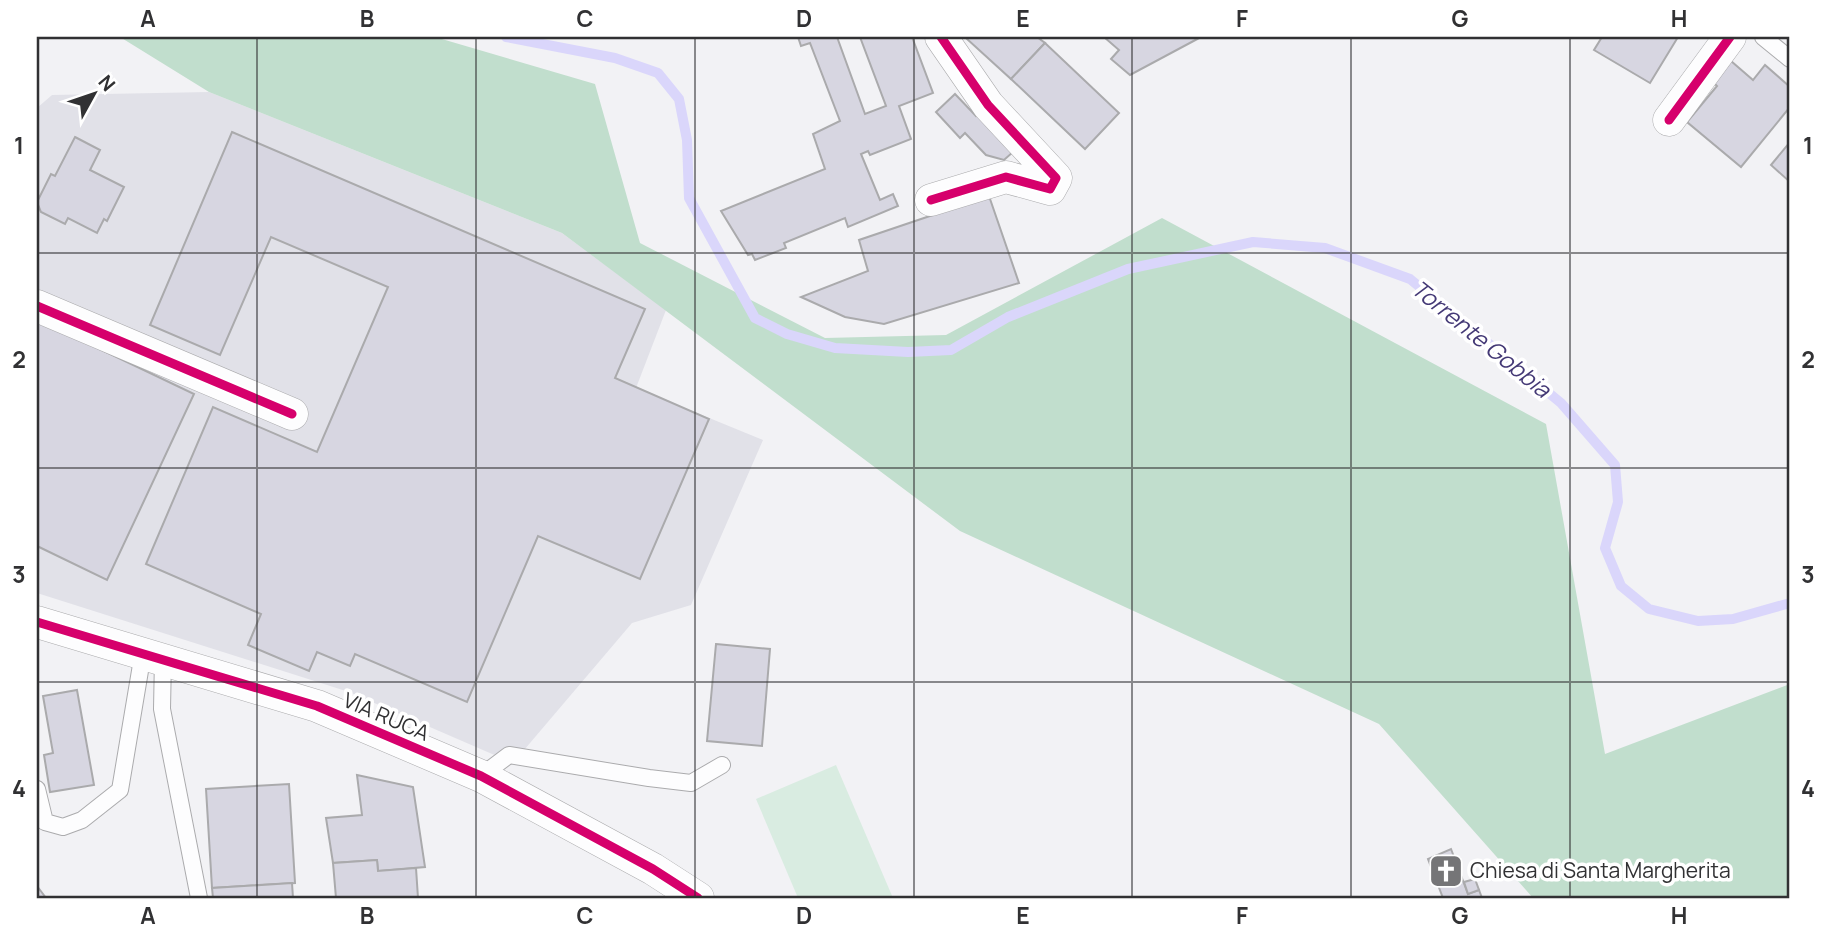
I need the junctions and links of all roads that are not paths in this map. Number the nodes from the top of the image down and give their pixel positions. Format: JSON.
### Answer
{"nodes":[{"id":1,"x":941,"y":37,"type":"edge"},
{"id":2,"x":1730,"y":37,"type":"edge"},
{"id":3,"x":1763,"y":37,"type":"edge"},
{"id":4,"x":1790,"y":59,"type":"edge"},
{"id":5,"x":1669,"y":120,"type":"dead end"},
{"id":6,"x":931,"y":200,"type":"dead end"},
{"id":7,"x":37,"y":306,"type":"edge"},
{"id":8,"x":292,"y":414,"type":"dead end"},
{"id":9,"x":37,"y":622,"type":"edge"},
{"id":10,"x":153,"y":655,"type":"junction"},
{"id":11,"x":722,"y":765,"type":"dead end"},
{"id":12,"x":481,"y":776,"type":"junction"},
{"id":13,"x":37,"y":789,"type":"edge"},
{"id":14,"x":199,"y":898,"type":"edge"},
{"id":15,"x":698,"y":898,"type":"edge"}],
"edges":[{"from":1,"to":6,"type":"street"},
{"from":2,"to":5,"type":"street"},
{"from":3,"to":4,"type":"lane"},
{"from":7,"to":8,"type":"street"},
{"from":9,"to":10,"type":"street","name":"VIA RUCA"},
{"from":10,"to":12,"type":"street","name":"VIA RUCA"},
{"from":10,"to":13,"type":"lane"},
{"from":10,"to":14,"type":"lane"},
{"from":11,"to":12,"type":"lane"},
{"from":12,"to":15,"type":"street","name":"VIA RUCA"}]}
